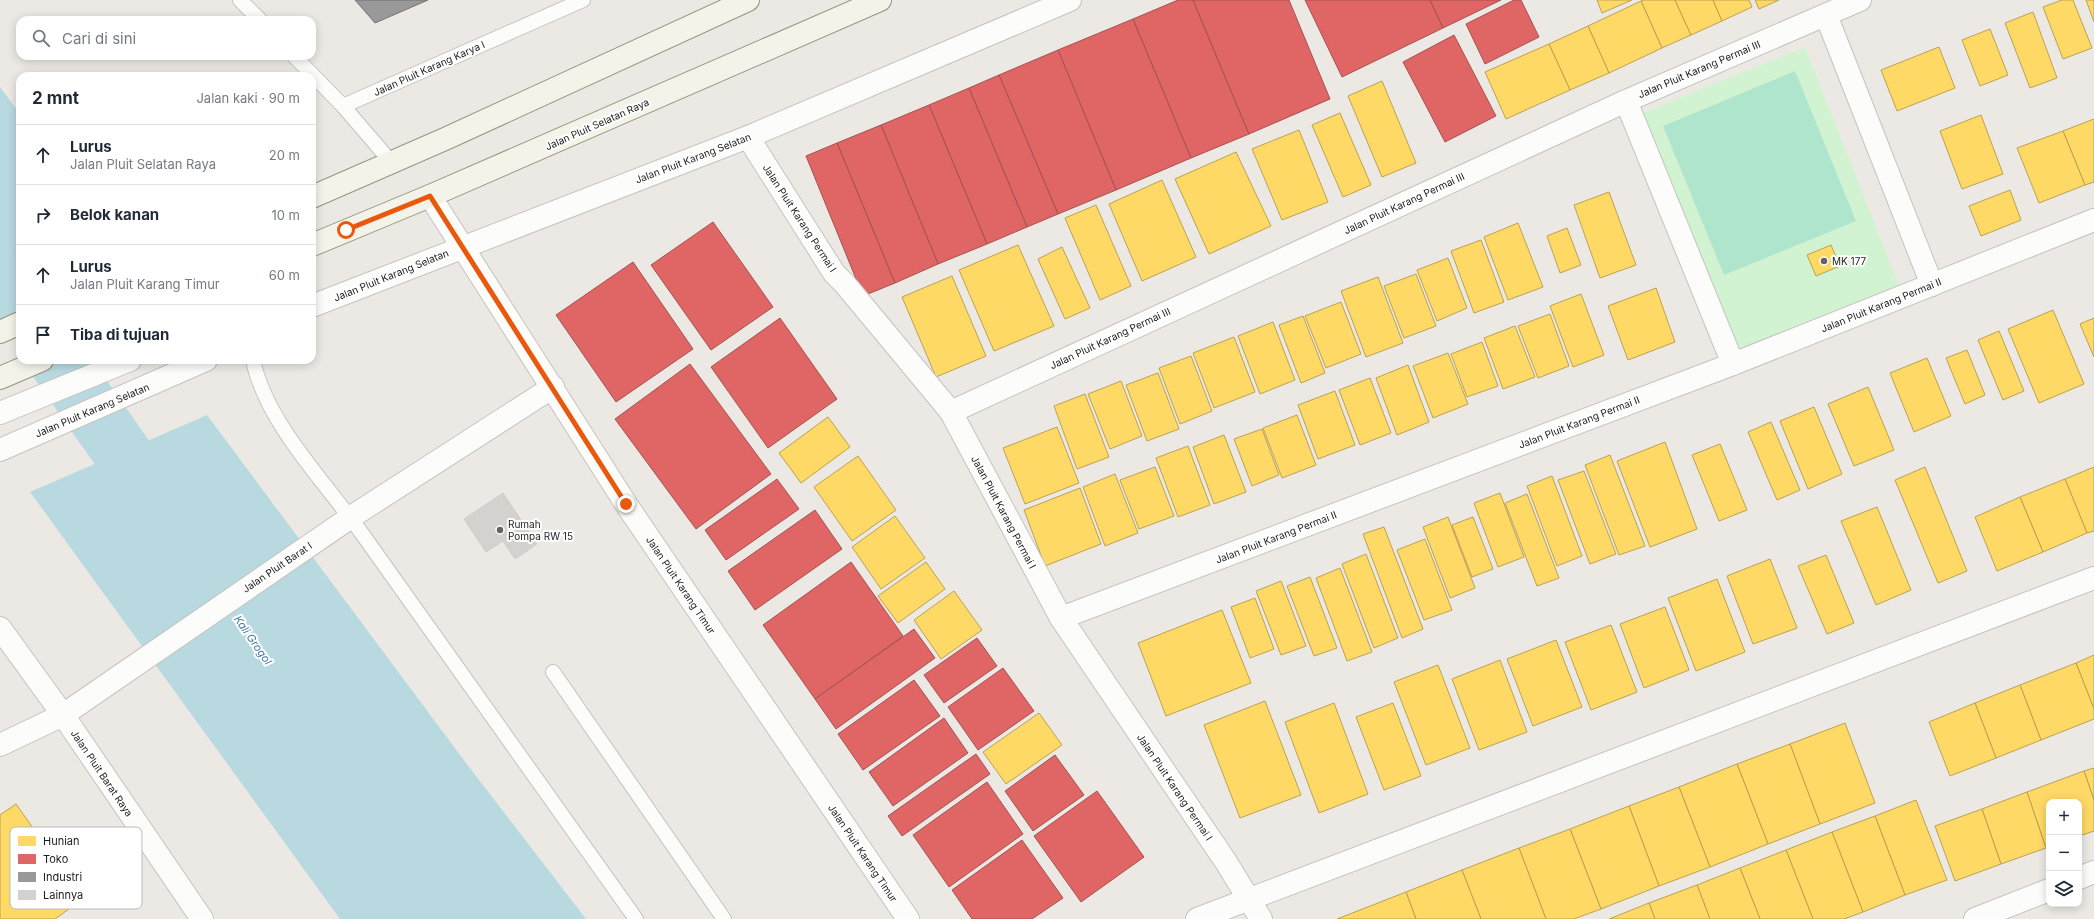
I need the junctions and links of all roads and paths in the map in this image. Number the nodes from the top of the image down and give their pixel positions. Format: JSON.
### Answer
{"nodes":[{"id":1,"x":240,"y":0,"type":"edge"},
{"id":2,"x":583,"y":0,"type":"edge"},
{"id":3,"x":748,"y":0,"type":"edge"},
{"id":4,"x":880,"y":0,"type":"edge"},
{"id":5,"x":1070,"y":0,"type":"edge"},
{"id":6,"x":1860,"y":0,"type":"edge"},
{"id":7,"x":1826,"y":15,"type":"junction"},
{"id":8,"x":256,"y":16,"type":"edge"},
{"id":9,"x":298,"y":60,"type":"edge"},
{"id":10,"x":310,"y":72,"type":"edge"},
{"id":11,"x":316,"y":78,"type":"edge"},
{"id":12,"x":1626,"y":101,"type":"junction"},
{"id":13,"x":343,"y":106,"type":"junction"},
{"id":14,"x":748,"y":137,"type":"junction"},
{"id":15,"x":392,"y":163,"type":"junction"},
{"id":16,"x":316,"y":194,"type":"edge"},
{"id":17,"x":430,"y":196,"type":"junction"},
{"id":18,"x":2094,"y":220,"type":"edge"},
{"id":19,"x":316,"y":243,"type":"edge"},
{"id":20,"x":461,"y":247,"type":"junction"},
{"id":21,"x":1932,"y":285,"type":"junction"},
{"id":22,"x":316,"y":304,"type":"edge"},
{"id":23,"x":16,"y":325,"type":"edge"},
{"id":24,"x":0,"y":332,"type":"edge"},
{"id":25,"x":33,"y":364,"type":"edge"},
{"id":26,"x":120,"y":364,"type":"edge"},
{"id":27,"x":198,"y":364,"type":"edge"},
{"id":28,"x":254,"y":364,"type":"edge"},
{"id":29,"x":1733,"y":364,"type":"junction"},
{"id":30,"x":0,"y":378,"type":"edge"},
{"id":31,"x":553,"y":387,"type":"junction"},
{"id":32,"x":951,"y":412,"type":"junction"},
{"id":33,"x":0,"y":413,"type":"edge"},
{"id":34,"x":2,"y":449,"type":"edge"},
{"id":35,"x":351,"y":517,"type":"junction"},
{"id":36,"x":2094,"y":578,"type":"edge"},
{"id":37,"x":1061,"y":618,"type":"junction"},
{"id":38,"x":0,"y":628,"type":"edge"},
{"id":39,"x":553,"y":672,"type":"dead end"},
{"id":40,"x":63,"y":715,"type":"junction"},
{"id":41,"x":0,"y":745,"type":"edge"},
{"id":42,"x":139,"y":827,"type":"edge"},
{"id":43,"x":142,"y":831,"type":"edge"},
{"id":44,"x":2094,"y":872,"type":"edge"},
{"id":45,"x":2082,"y":877,"type":"edge"},
{"id":46,"x":2046,"y":891,"type":"edge"},
{"id":47,"x":1248,"y":898,"type":"junction"},
{"id":48,"x":202,"y":919,"type":"edge"},
{"id":49,"x":636,"y":919,"type":"edge"},
{"id":50,"x":724,"y":919,"type":"edge"},
{"id":51,"x":908,"y":919,"type":"edge"},
{"id":52,"x":1197,"y":919,"type":"edge"},
{"id":53,"x":1261,"y":919,"type":"edge"},
{"id":54,"x":1975,"y":919,"type":"edge"}],
"edges":[{"from":1,"to":8,"type":"lane"},
{"from":2,"to":13,"type":"lane","name":"Jalan Pluit Karang Karya I"},
{"from":3,"to":15,"type":"main road"},
{"from":4,"to":17,"type":"main road","name":"Jalan Pluit Selatan Raya"},
{"from":5,"to":14,"type":"street","name":"Jalan Pluit Karang Selatan"},
{"from":6,"to":7,"type":"street","name":"Jalan Pluit Karang Permai III"},
{"from":7,"to":12,"type":"street","name":"Jalan Pluit Karang Permai III"},
{"from":7,"to":21,"type":"street"},
{"from":9,"to":10,"type":"lane"},
{"from":11,"to":13,"type":"lane"},
{"from":12,"to":29,"type":"street"},
{"from":12,"to":32,"type":"street","name":"Jalan Pluit Karang Permai III"},
{"from":13,"to":15,"type":"lane"},
{"from":14,"to":20,"type":"street","name":"Jalan Pluit Karang Selatan"},
{"from":14,"to":32,"type":"street","name":"Jalan Pluit Karang Permai I"},
{"from":15,"to":16,"type":"main road"},
{"from":17,"to":19,"type":"main road","name":"Jalan Pluit Selatan Raya"},
{"from":17,"to":20,"type":"street","name":"Jalan Pluit Karang Timur"},
{"from":18,"to":21,"type":"street","name":"Jalan Pluit Karang Permai II"},
{"from":20,"to":22,"type":"street","name":"Jalan Pluit Karang Selatan"},
{"from":20,"to":31,"type":"street","name":"Jalan Pluit Karang Timur"},
{"from":21,"to":29,"type":"street","name":"Jalan Pluit Karang Permai II"},
{"from":23,"to":24,"type":"main road"},
{"from":25,"to":30,"type":"main road"},
{"from":26,"to":33,"type":"street"},
{"from":27,"to":34,"type":"street","name":"Jalan Pluit Karang Selatan"},
{"from":28,"to":35,"type":"lane"},
{"from":29,"to":37,"type":"street","name":"Jalan Pluit Karang Permai II"},
{"from":31,"to":35,"type":"street","name":"Jalan Pluit Barat I"},
{"from":31,"to":51,"type":"street","name":"Jalan Pluit Karang Timur"},
{"from":32,"to":37,"type":"street","name":"Jalan Pluit Karang Permai I"},
{"from":35,"to":40,"type":"street","name":"Jalan Pluit Barat I"},
{"from":35,"to":49,"type":"lane"},
{"from":36,"to":47,"type":"street"},
{"from":37,"to":47,"type":"street","name":"Jalan Pluit Karang Permai I"},
{"from":38,"to":40,"type":"street","name":"Jalan Pluit Barat Raya"},
{"from":39,"to":50,"type":"lane"},
{"from":40,"to":41,"type":"street","name":"Jalan Pluit Barat I"},
{"from":40,"to":42,"type":"street","name":"Jalan Pluit Barat Raya"},
{"from":43,"to":48,"type":"street","name":"Jalan Pluit Barat Raya"},
{"from":44,"to":45,"type":"street"},
{"from":46,"to":54,"type":"street"},
{"from":47,"to":52,"type":"street"},
{"from":47,"to":53,"type":"street","name":"Jalan Pluit Karang Permai I"}]}
